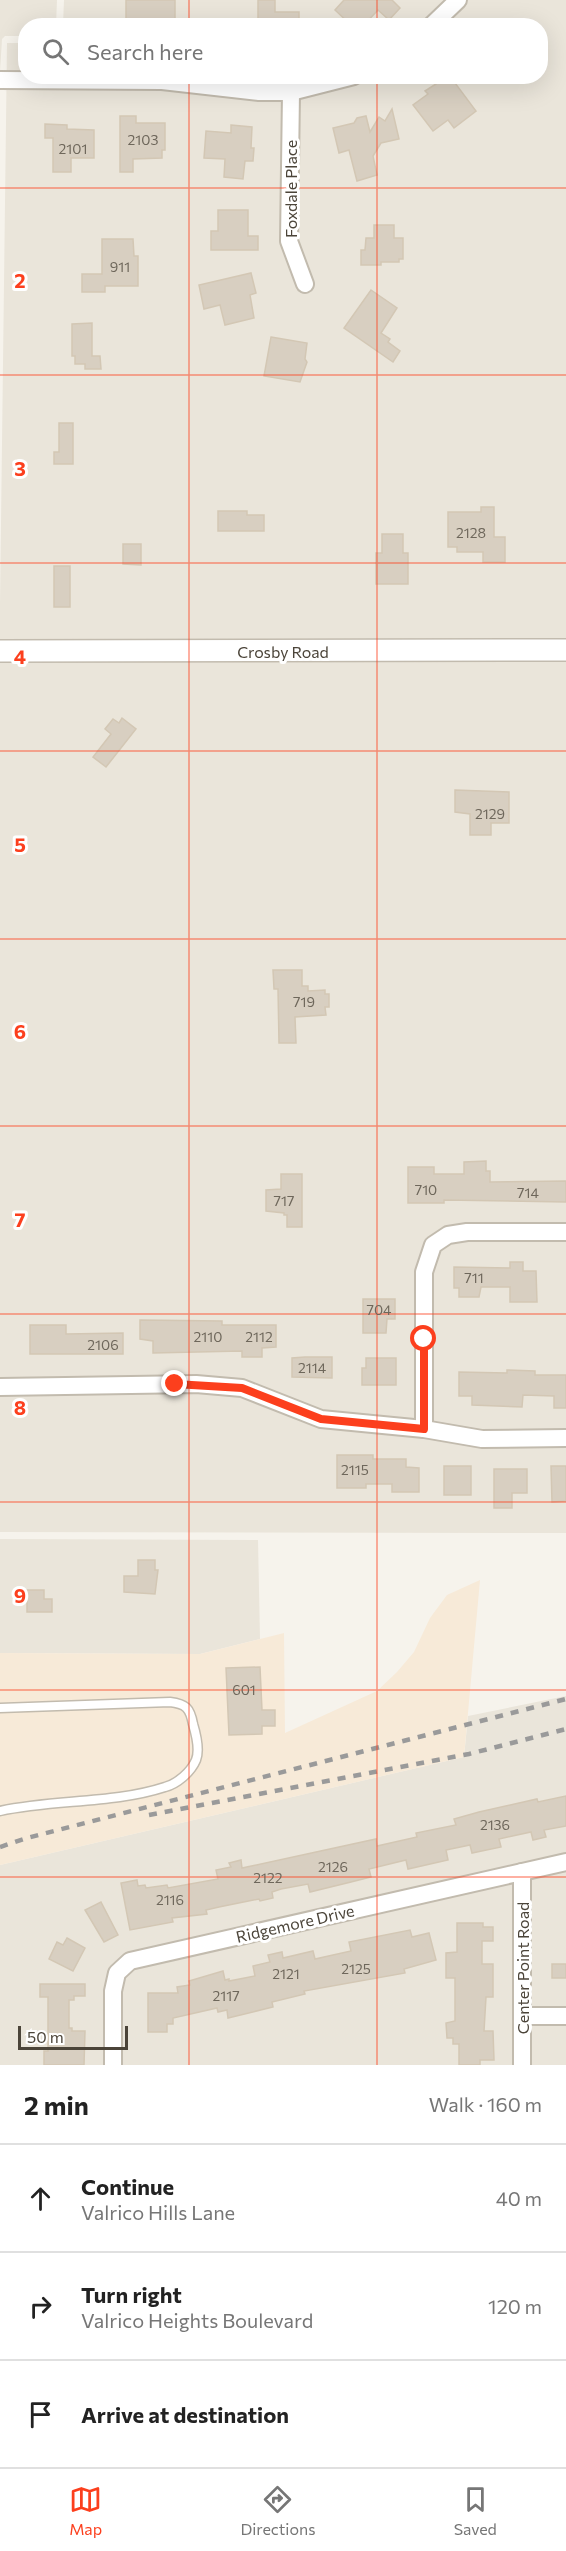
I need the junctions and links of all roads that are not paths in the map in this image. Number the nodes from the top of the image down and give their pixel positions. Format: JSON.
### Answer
{"nodes":[{"id":1,"x":458,"y":0,"type":"edge"},
{"id":2,"x":439,"y":18,"type":"edge"},
{"id":3,"x":0,"y":80,"type":"edge"},
{"id":4,"x":18,"y":80,"type":"edge"},
{"id":5,"x":188,"y":84,"type":"edge"},
{"id":6,"x":322,"y":84,"type":"edge"},
{"id":7,"x":291,"y":92,"type":"junction"},
{"id":8,"x":305,"y":284,"type":"dead end"},
{"id":9,"x":566,"y":650,"type":"edge"},
{"id":10,"x":0,"y":651,"type":"edge"},
{"id":11,"x":566,"y":1232,"type":"edge"},
{"id":12,"x":0,"y":1387,"type":"edge"},
{"id":13,"x":424,"y":1429,"type":"junction"},
{"id":14,"x":566,"y":1438,"type":"edge"},
{"id":15,"x":0,"y":1708,"type":"edge"},
{"id":16,"x":0,"y":1811,"type":"edge"},
{"id":17,"x":566,"y":1862,"type":"edge"},
{"id":18,"x":522,"y":1872,"type":"junction"},
{"id":19,"x":522,"y":2016,"type":"junction"},
{"id":20,"x":566,"y":2016,"type":"edge"},
{"id":21,"x":113,"y":2065,"type":"edge"},
{"id":22,"x":522,"y":2065,"type":"edge"}],
"edges":[{"from":1,"to":2,"type":"street"},
{"from":3,"to":4,"type":"street"},
{"from":5,"to":7,"type":"street"},
{"from":6,"to":7,"type":"street"},
{"from":7,"to":8,"type":"street","name":"Foxdale Place"},
{"from":9,"to":10,"type":"street","name":"Crosby Road"},
{"from":11,"to":13,"type":"street"},
{"from":12,"to":13,"type":"street"},
{"from":13,"to":14,"type":"street"},
{"from":15,"to":16,"type":"lane"},
{"from":17,"to":18,"type":"street","name":"Ridgemore Drive"},
{"from":18,"to":19,"type":"street","name":"Center Point Road"},
{"from":18,"to":21,"type":"street","name":"Ridgemore Drive"},
{"from":19,"to":20,"type":"street"},
{"from":19,"to":22,"type":"street","name":"Center Point Road"}]}
